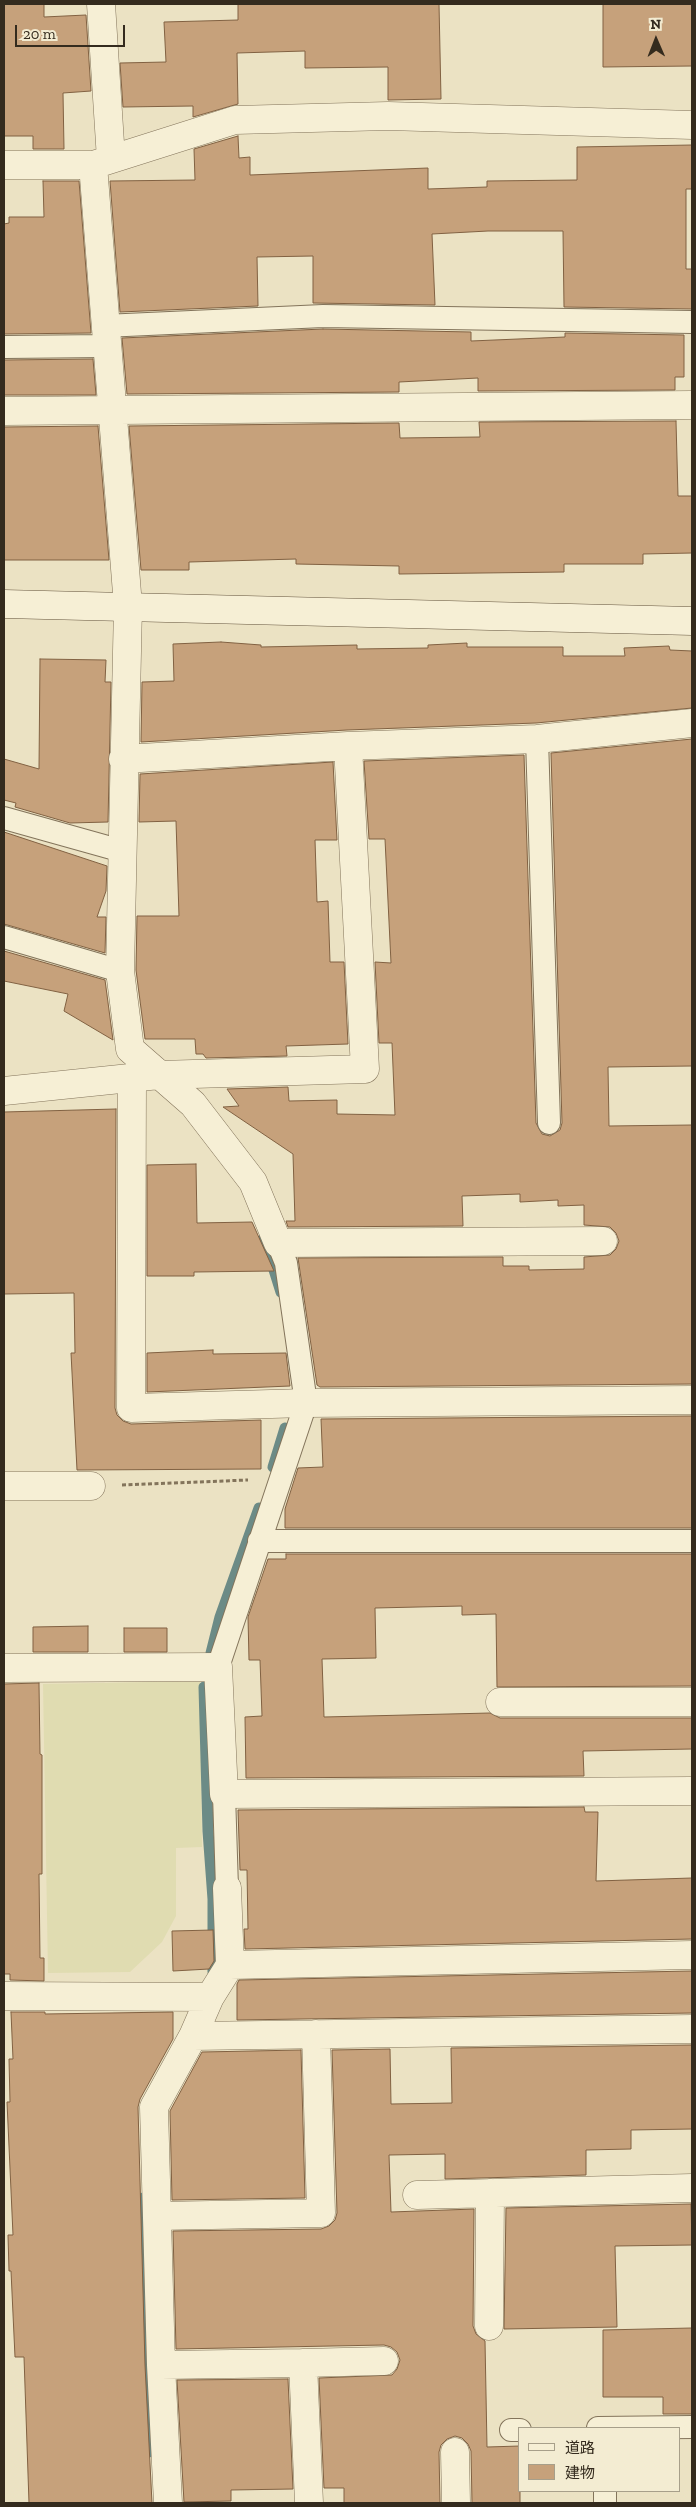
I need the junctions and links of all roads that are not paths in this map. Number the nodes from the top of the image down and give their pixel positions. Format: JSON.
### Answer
{"nodes":[{"id":1,"x":101,"y":4,"type":"edge"},
{"id":2,"x":692,"y":126,"type":"edge"},
{"id":3,"x":102,"y":162,"type":"junction"},
{"id":4,"x":4,"y":165,"type":"edge"},
{"id":5,"x":692,"y":322,"type":"edge"},
{"id":6,"x":105,"y":336,"type":"junction"},
{"id":7,"x":4,"y":347,"type":"edge"},
{"id":8,"x":692,"y":405,"type":"edge"},
{"id":9,"x":111,"y":410,"type":"junction"},
{"id":10,"x":4,"y":411,"type":"edge"},
{"id":11,"x":4,"y":604,"type":"edge"},
{"id":12,"x":128,"y":606,"type":"junction"},
{"id":13,"x":692,"y":620,"type":"edge"},
{"id":14,"x":692,"y":723,"type":"edge"},
{"id":15,"x":537,"y":739,"type":"junction"},
{"id":16,"x":348,"y":746,"type":"junction"},
{"id":17,"x":123,"y":760,"type":"junction"},
{"id":18,"x":4,"y":818,"type":"edge"},
{"id":19,"x":122,"y":851,"type":"junction"},
{"id":20,"x":4,"y":937,"type":"edge"},
{"id":21,"x":120,"y":971,"type":"junction"},
{"id":22,"x":160,"y":1075,"type":"junction"},
{"id":23,"x":132,"y":1078,"type":"junction"},
{"id":24,"x":4,"y":1091,"type":"edge"},
{"id":25,"x":549,"y":1122,"type":"dead end"},
{"id":26,"x":603,"y":1241,"type":"dead end"},
{"id":27,"x":278,"y":1243,"type":"junction"},
{"id":28,"x":692,"y":1400,"type":"edge"},
{"id":29,"x":306,"y":1403,"type":"junction"},
{"id":30,"x":4,"y":1486,"type":"edge"},
{"id":31,"x":91,"y":1486,"type":"road end"},
{"id":32,"x":259,"y":1541,"type":"junction"},
{"id":33,"x":692,"y":1541,"type":"edge"},
{"id":34,"x":218,"y":1667,"type":"junction"},
{"id":35,"x":4,"y":1668,"type":"edge"},
{"id":36,"x":500,"y":1702,"type":"dead end"},
{"id":37,"x":692,"y":1702,"type":"edge"},
{"id":38,"x":692,"y":1790,"type":"edge"},
{"id":39,"x":224,"y":1794,"type":"junction"},
{"id":40,"x":227,"y":1888,"type":"joint"},
{"id":41,"x":692,"y":1955,"type":"edge"},
{"id":42,"x":230,"y":1965,"type":"junction"},
{"id":43,"x":4,"y":1996,"type":"edge"},
{"id":44,"x":210,"y":1997,"type":"junction"},
{"id":45,"x":692,"y":2029,"type":"edge"},
{"id":46,"x":316,"y":2034,"type":"junction"},
{"id":47,"x":193,"y":2036,"type":"junction"},
{"id":48,"x":692,"y":2188,"type":"edge"},
{"id":49,"x":490,"y":2193,"type":"junction"},
{"id":50,"x":417,"y":2195,"type":"dead end"},
{"id":51,"x":157,"y":2216,"type":"junction"},
{"id":52,"x":489,"y":2326,"type":"dead end"},
{"id":53,"x":384,"y":2361,"type":"dead end"},
{"id":54,"x":303,"y":2363,"type":"junction"},
{"id":55,"x":161,"y":2365,"type":"junction"},
{"id":56,"x":455,"y":2452,"type":"dead end"},
{"id":57,"x":168,"y":2503,"type":"edge"},
{"id":58,"x":309,"y":2503,"type":"edge"},
{"id":59,"x":456,"y":2503,"type":"edge"}],
"edges":[{"from":1,"to":3,"type":"street"},
{"from":2,"to":3,"type":"street"},
{"from":3,"to":4,"type":"street"},
{"from":3,"to":6,"type":"street"},
{"from":5,"to":6,"type":"lane"},
{"from":6,"to":7,"type":"lane"},
{"from":6,"to":9,"type":"street"},
{"from":8,"to":9,"type":"street"},
{"from":9,"to":10,"type":"street"},
{"from":9,"to":12,"type":"street"},
{"from":11,"to":12,"type":"street"},
{"from":12,"to":13,"type":"street"},
{"from":12,"to":17,"type":"street"},
{"from":14,"to":15,"type":"street"},
{"from":15,"to":16,"type":"street"},
{"from":15,"to":25,"type":"lane"},
{"from":16,"to":17,"type":"street"},
{"from":16,"to":22,"type":"street"},
{"from":17,"to":19,"type":"street"},
{"from":18,"to":19,"type":"lane"},
{"from":19,"to":21,"type":"street"},
{"from":20,"to":21,"type":"lane"},
{"from":21,"to":22,"type":"street"},
{"from":22,"to":23,"type":"street"},
{"from":22,"to":27,"type":"street"},
{"from":23,"to":24,"type":"street"},
{"from":23,"to":29,"type":"street"},
{"from":26,"to":27,"type":"street"},
{"from":27,"to":29,"type":"lane"},
{"from":28,"to":29,"type":"street"},
{"from":29,"to":32,"type":"lane"},
{"from":30,"to":31,"type":"street"},
{"from":32,"to":33,"type":"lane"},
{"from":32,"to":34,"type":"lane"},
{"from":34,"to":35,"type":"street"},
{"from":34,"to":39,"type":"street"},
{"from":36,"to":37,"type":"street"},
{"from":38,"to":39,"type":"street"},
{"from":39,"to":40,"type":"lane"},
{"from":40,"to":42,"type":"street"},
{"from":41,"to":42,"type":"street"},
{"from":42,"to":44,"type":"street"},
{"from":43,"to":44,"type":"street"},
{"from":44,"to":47,"type":"street"},
{"from":45,"to":46,"type":"street"},
{"from":46,"to":47,"type":"street"},
{"from":46,"to":51,"type":"street"},
{"from":47,"to":51,"type":"street"},
{"from":48,"to":49,"type":"street"},
{"from":49,"to":50,"type":"street"},
{"from":49,"to":52,"type":"street"},
{"from":51,"to":55,"type":"street"},
{"from":53,"to":54,"type":"street"},
{"from":54,"to":55,"type":"street"},
{"from":54,"to":58,"type":"street"},
{"from":55,"to":57,"type":"street"},
{"from":56,"to":59,"type":"street"}]}
